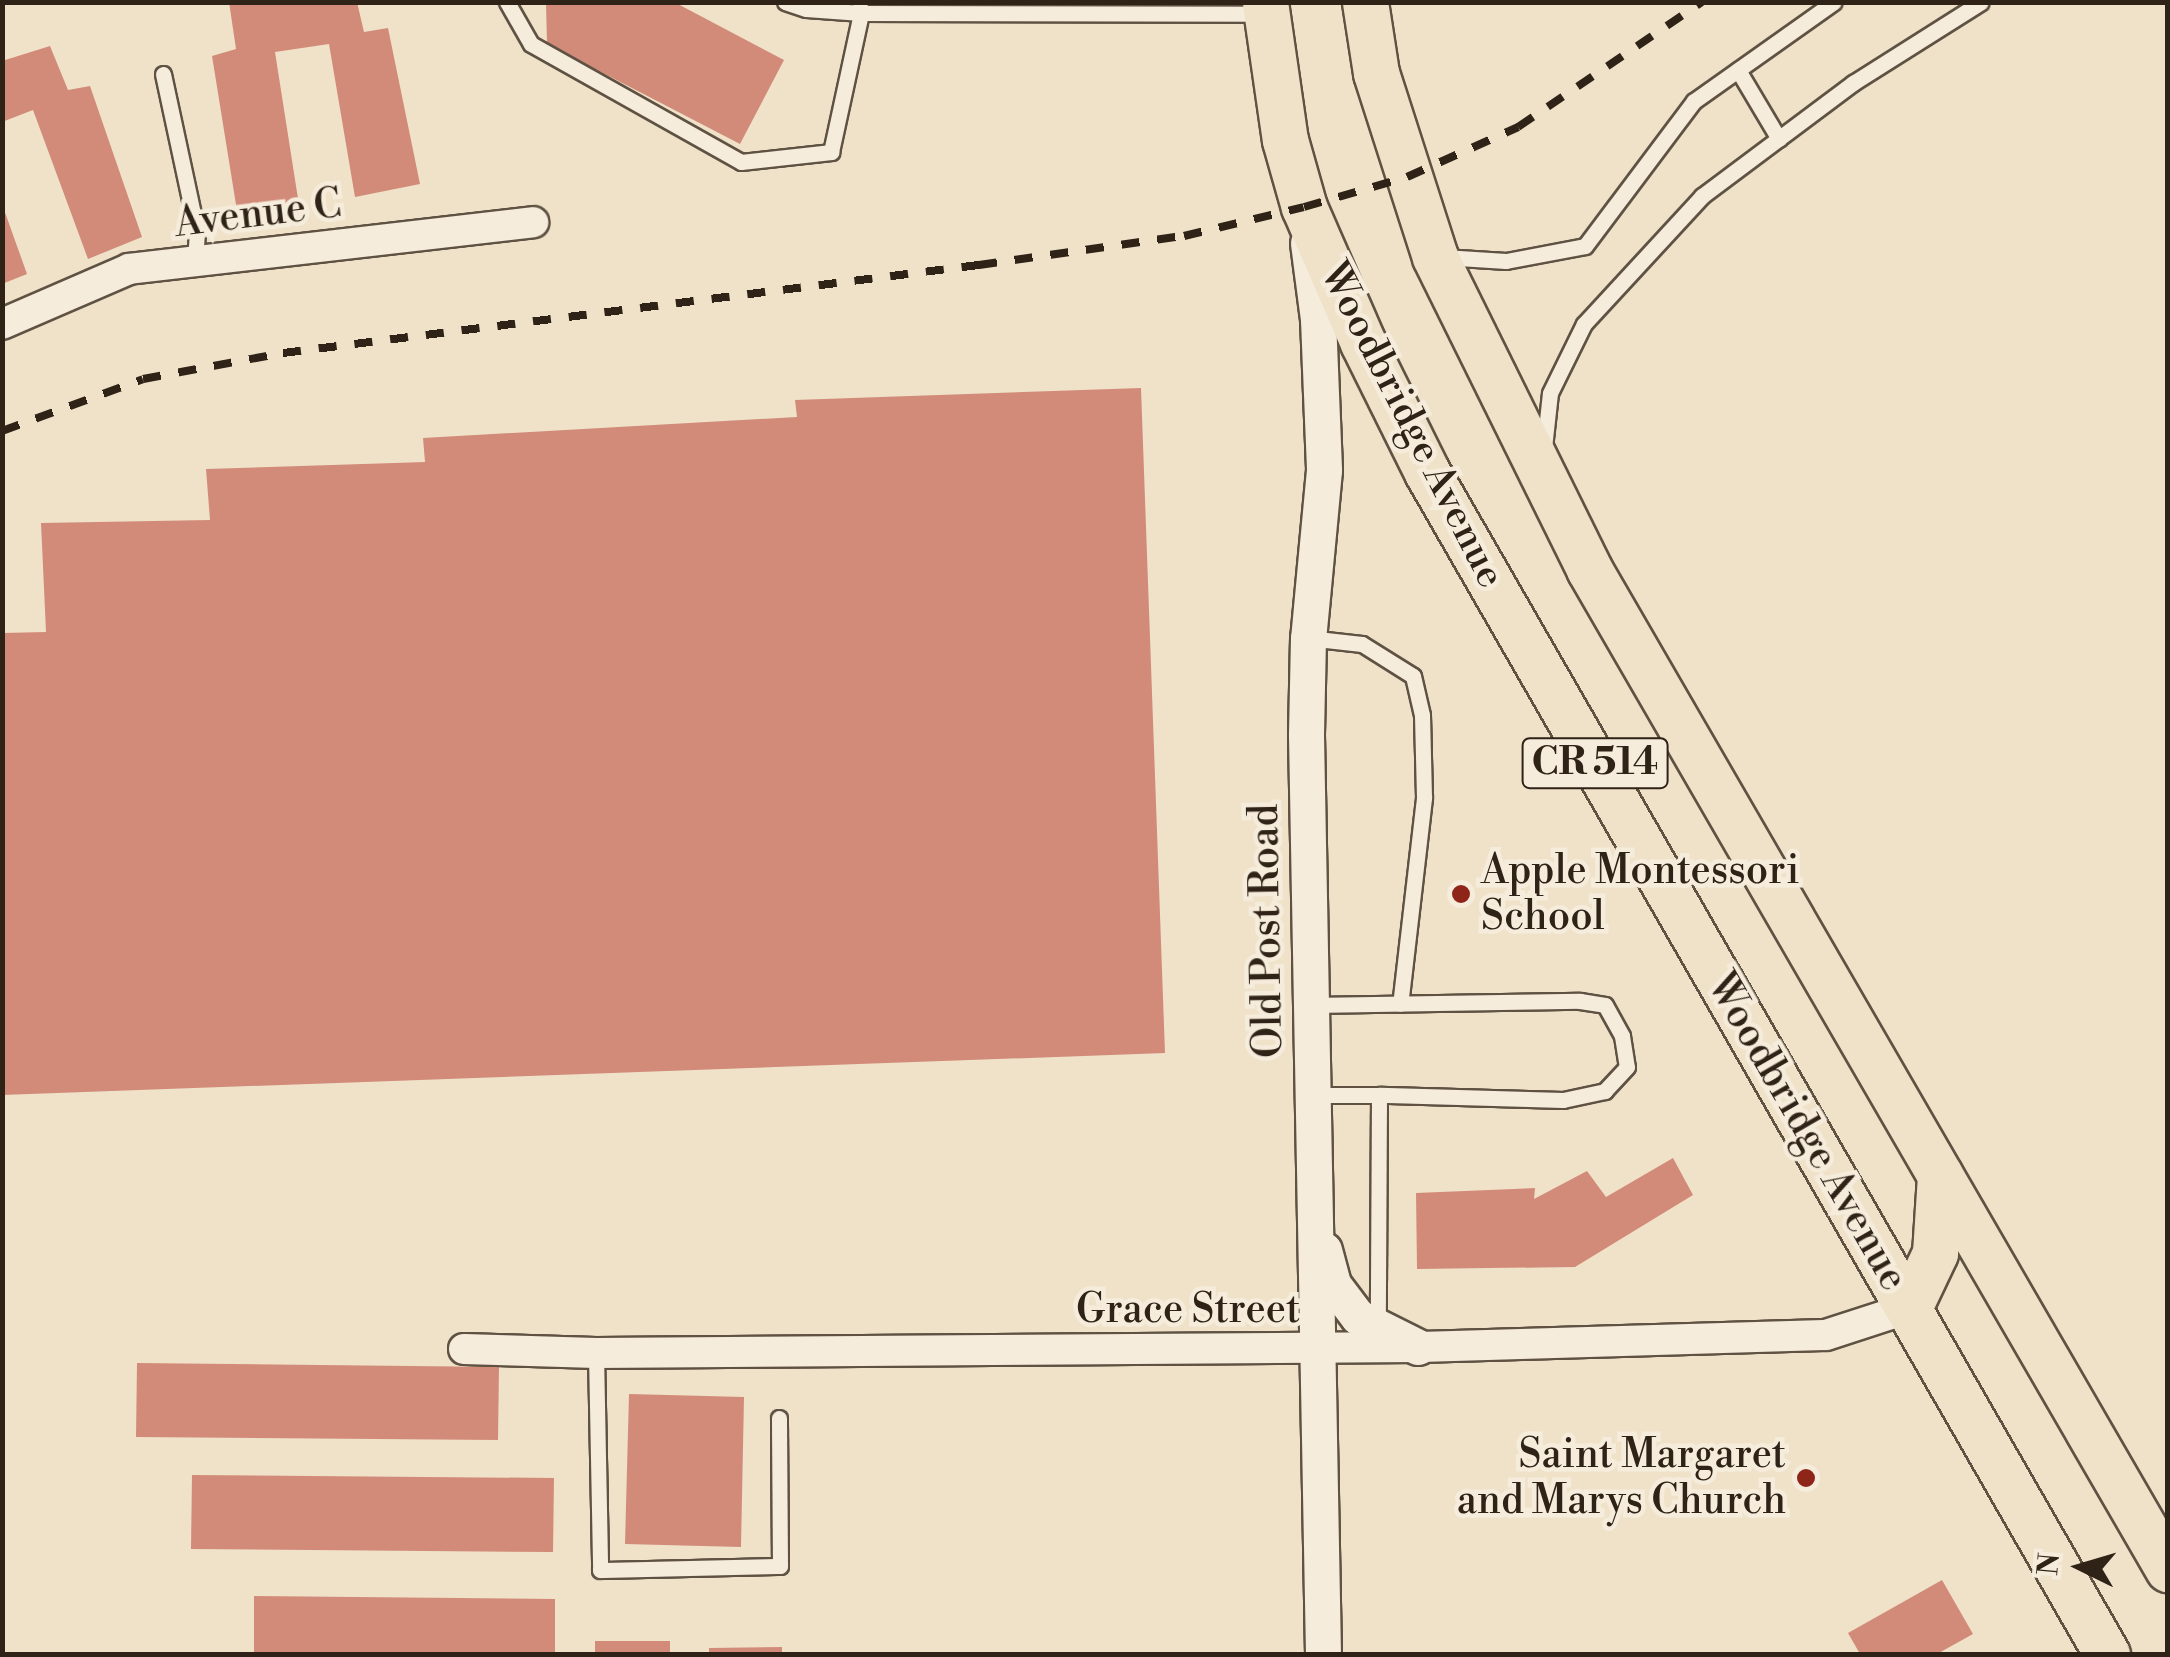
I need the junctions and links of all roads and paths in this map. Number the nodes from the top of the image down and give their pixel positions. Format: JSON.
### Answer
{"nodes":[{"id":1,"x":507,"y":2,"type":"edge"},
{"id":2,"x":784,"y":2,"type":"edge"},
{"id":3,"x":1365,"y":2,"type":"edge"},
{"id":4,"x":1834,"y":2,"type":"edge"},
{"id":5,"x":1981,"y":2,"type":"edge"},
{"id":6,"x":860,"y":8,"type":"edge"},
{"id":7,"x":1266,"y":8,"type":"edge"},
{"id":8,"x":1738,"y":70,"type":"junction"},
{"id":9,"x":163,"y":74,"type":"dead end"},
{"id":10,"x":1779,"y":139,"type":"junction"},
{"id":11,"x":1304,"y":207,"type":"junction"},
{"id":12,"x":533,"y":222,"type":"dead end"},
{"id":13,"x":1436,"y":257,"type":"junction"},
{"id":14,"x":195,"y":261,"type":"junction"},
{"id":15,"x":2,"y":324,"type":"edge"},
{"id":16,"x":1541,"y":471,"type":"junction"},
{"id":17,"x":1308,"y":638,"type":"junction"},
{"id":18,"x":1400,"y":1004,"type":"junction"},
{"id":19,"x":1311,"y":1006,"type":"junction"},
{"id":20,"x":1312,"y":1095,"type":"junction"},
{"id":21,"x":1379,"y":1095,"type":"junction"},
{"id":22,"x":1940,"y":1174,"type":"junction"},
{"id":23,"x":1315,"y":1220,"type":"junction"},
{"id":24,"x":1909,"y":1308,"type":"junction"},
{"id":25,"x":1378,"y":1339,"type":"junction"},
{"id":26,"x":1418,"y":1347,"type":"joint"},
{"id":27,"x":464,"y":1349,"type":"dead end"},
{"id":28,"x":1315,"y":1350,"type":"junction"},
{"id":29,"x":596,"y":1353,"type":"junction"},
{"id":30,"x":778,"y":1418,"type":"dead end"},
{"id":31,"x":2168,"y":1569,"type":"edge"},
{"id":32,"x":1323,"y":1654,"type":"edge"},
{"id":33,"x":2107,"y":1654,"type":"edge"}],
"edges":[{"from":1,"to":6,"type":"lane"},
{"from":2,"to":6,"type":"lane"},
{"from":3,"to":13,"type":"main road","number":"CR 514"},
{"from":4,"to":8,"type":"lane"},
{"from":5,"to":10,"type":"lane"},
{"from":6,"to":7,"type":"lane"},
{"from":7,"to":11,"type":"main road","name":"Woodbridge Avenue","number":"CR 514"},
{"from":8,"to":10,"type":"lane"},
{"from":8,"to":13,"type":"lane"},
{"from":9,"to":14,"type":"lane"},
{"from":10,"to":16,"type":"lane"},
{"from":11,"to":17,"type":"street","name":"Old Post Road"},
{"from":11,"to":24,"type":"main road","name":"Woodbridge Avenue","number":"CR 514"},
{"from":12,"to":14,"type":"street","name":"Avenue C"},
{"from":13,"to":16,"type":"main road","number":"CR 514"},
{"from":14,"to":15,"type":"street","name":"Avenue C"},
{"from":16,"to":22,"type":"main road","number":"CR 514"},
{"from":17,"to":18,"type":"lane"},
{"from":17,"to":19,"type":"street","name":"Old Post Road"},
{"from":18,"to":19,"type":"lane"},
{"from":18,"to":21,"type":"lane"},
{"from":19,"to":20,"type":"street","name":"Old Post Road"},
{"from":20,"to":21,"type":"lane"},
{"from":20,"to":23,"type":"street","name":"Old Post Road"},
{"from":21,"to":25,"type":"lane"},
{"from":22,"to":24,"type":"main road"},
{"from":22,"to":31,"type":"main road","number":"CR 514"},
{"from":23,"to":25,"type":"street"},
{"from":23,"to":28,"type":"street","name":"Old Post Road"},
{"from":24,"to":26,"type":"street"},
{"from":24,"to":33,"type":"main road","name":"Woodbridge Avenue","number":"CR 514"},
{"from":25,"to":26,"type":"street"},
{"from":25,"to":28,"type":"street","name":"Grace Street"},
{"from":27,"to":29,"type":"street","name":"Grace Street"},
{"from":28,"to":29,"type":"street","name":"Grace Street"},
{"from":28,"to":32,"type":"street","name":"Old Post Road"},
{"from":29,"to":30,"type":"lane"}]}
